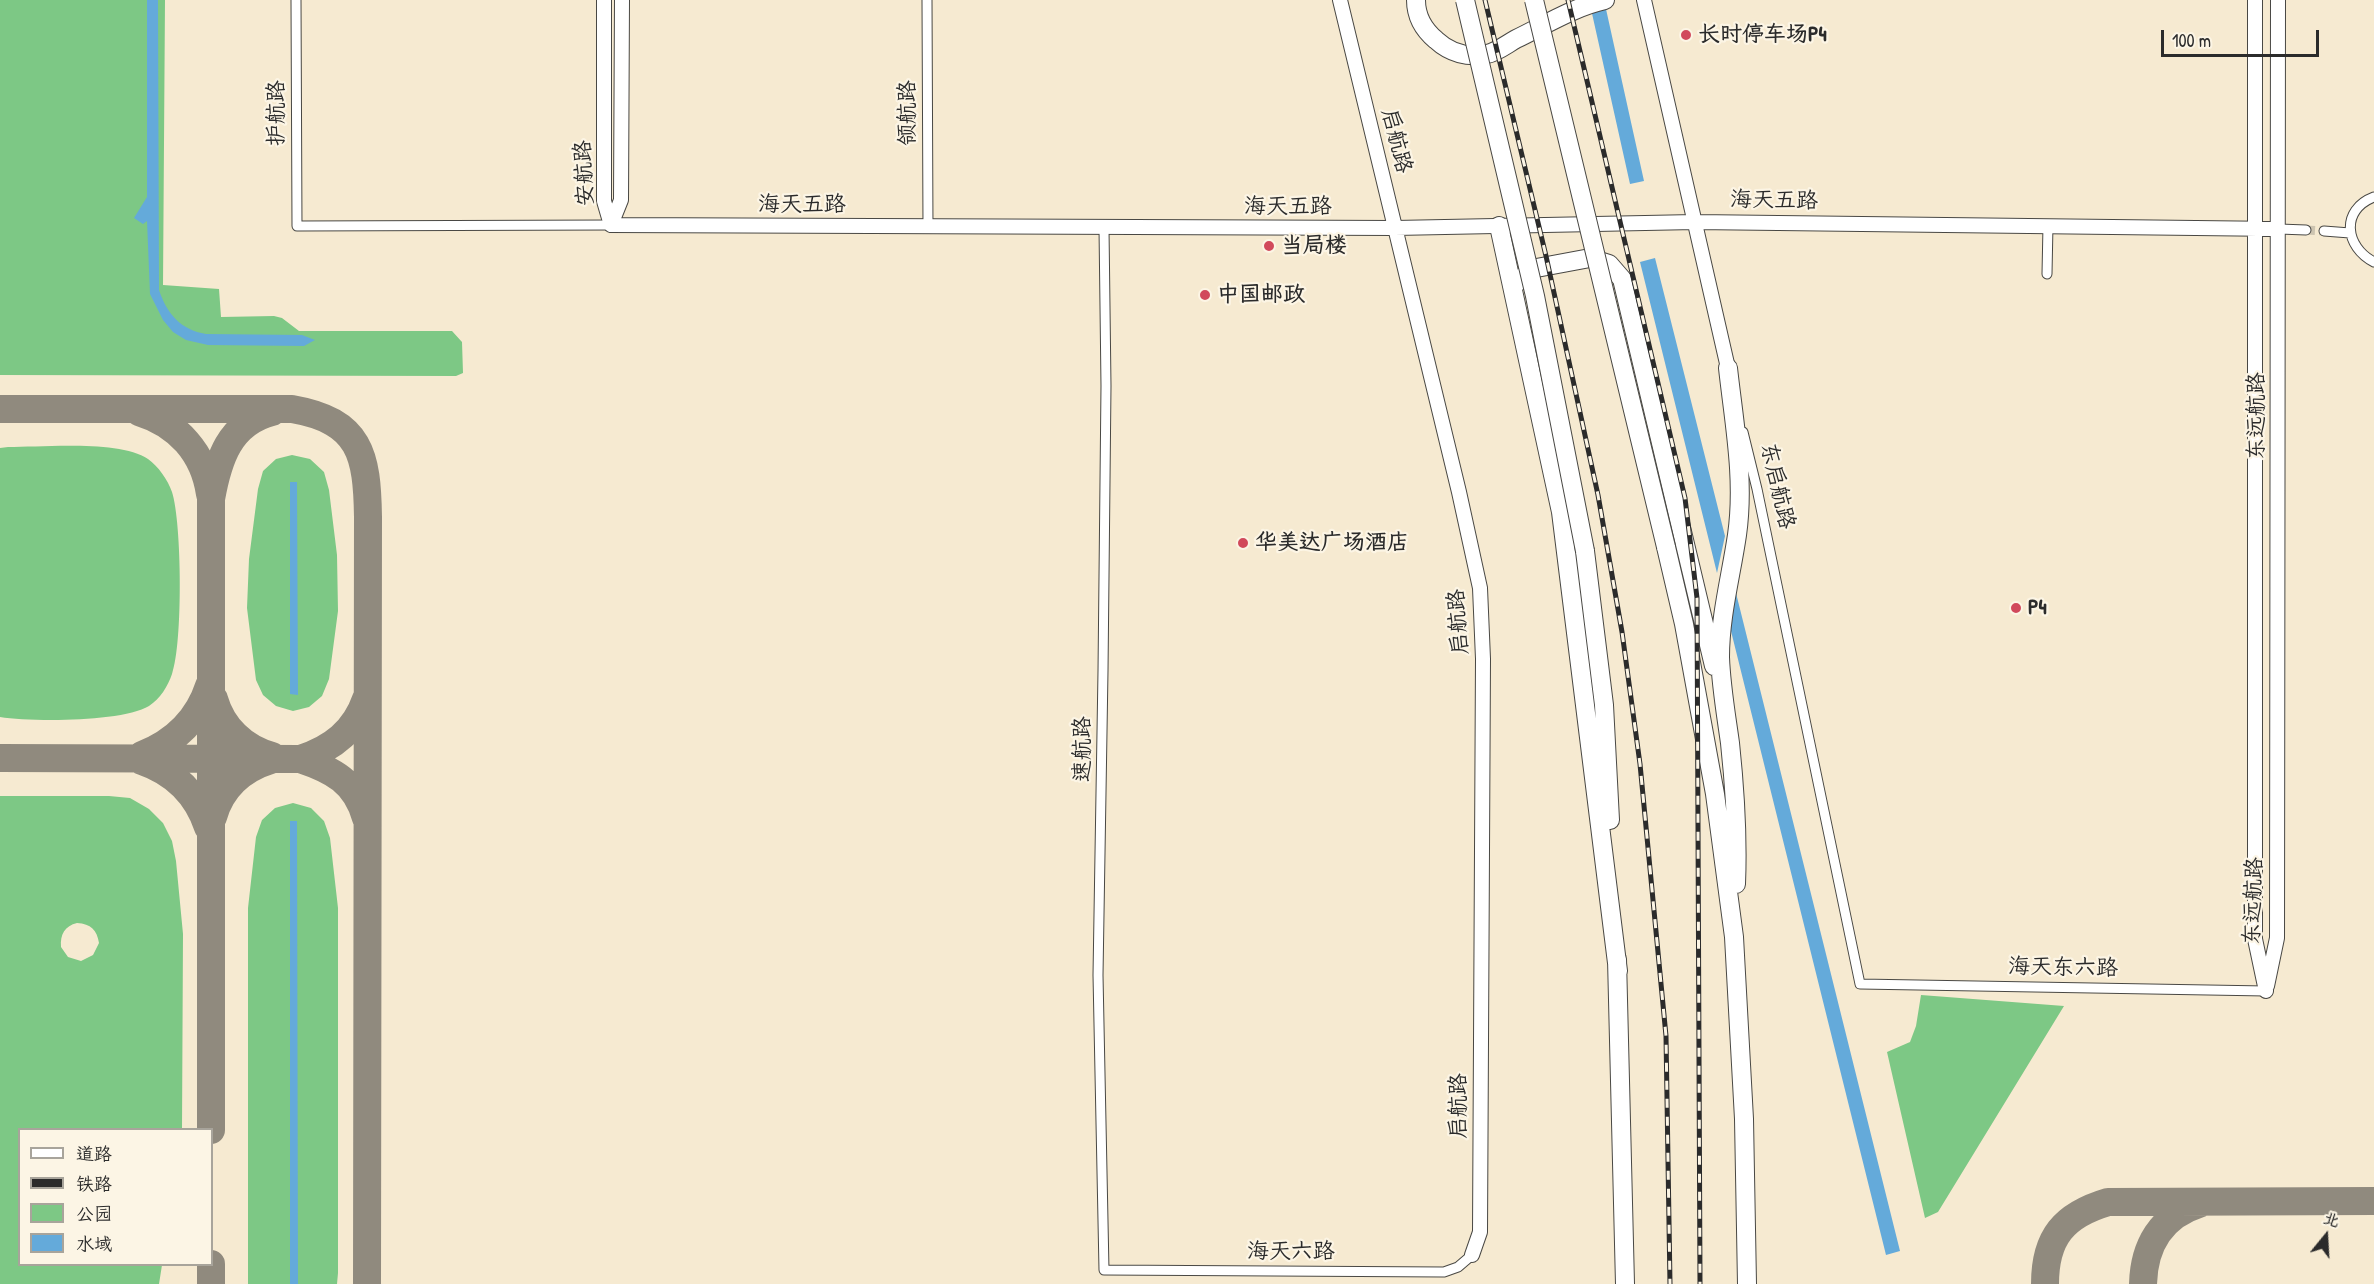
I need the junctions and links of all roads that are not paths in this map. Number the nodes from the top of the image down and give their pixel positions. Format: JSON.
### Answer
{"nodes":[{"id":1,"x":296,"y":0,"type":"edge"},
{"id":2,"x":604,"y":0,"type":"edge"},
{"id":3,"x":622,"y":0,"type":"edge"},
{"id":4,"x":927,"y":0,"type":"edge"},
{"id":5,"x":1340,"y":0,"type":"edge"},
{"id":6,"x":1416,"y":0,"type":"edge"},
{"id":7,"x":1465,"y":0,"type":"edge"},
{"id":8,"x":1534,"y":0,"type":"edge"},
{"id":9,"x":1605,"y":0,"type":"edge"},
{"id":10,"x":1644,"y":0,"type":"edge"},
{"id":11,"x":2255,"y":0,"type":"edge"},
{"id":12,"x":2278,"y":0,"type":"edge"},
{"id":13,"x":2374,"y":197,"type":"edge"},
{"id":14,"x":1695,"y":222,"type":"junction"},
{"id":15,"x":611,"y":225,"type":"junction"},
{"id":16,"x":2048,"y":225,"type":"junction"},
{"id":17,"x":297,"y":226,"type":"joint"},
{"id":18,"x":928,"y":226,"type":"junction"},
{"id":19,"x":1499,"y":226,"type":"junction"},
{"id":20,"x":2255,"y":227,"type":"junction"},
{"id":21,"x":1104,"y":228,"type":"junction"},
{"id":22,"x":1395,"y":228,"type":"junction"},
{"id":23,"x":2279,"y":229,"type":"junction"},
{"id":24,"x":2306,"y":230,"type":"tunnel mouth"},
{"id":25,"x":2324,"y":231,"type":"tunnel mouth"},
{"id":26,"x":2350,"y":233,"type":"junction"},
{"id":27,"x":2374,"y":262,"type":"edge"},
{"id":28,"x":2047,"y":274,"type":"dead end"},
{"id":29,"x":1516,"y":304,"type":"junction"},
{"id":30,"x":1728,"y":368,"type":"junction"},
{"id":31,"x":1722,"y":696,"type":"junction"},
{"id":32,"x":1734,"y":937,"type":"junction"},
{"id":33,"x":1618,"y":971,"type":"junction"},
{"id":34,"x":1860,"y":984,"type":"joint"},
{"id":35,"x":2266,"y":991,"type":"junction"},
{"id":36,"x":1472,"y":1255,"type":"joint"},
{"id":37,"x":1104,"y":1270,"type":"joint"},
{"id":38,"x":1625,"y":1276,"type":"edge"},
{"id":39,"x":1747,"y":1276,"type":"edge"}],
"edges":[{"from":1,"to":17,"type":"street","name":"护航路"},
{"from":2,"to":15,"type":"street","name":"安航路"},
{"from":3,"to":15,"type":"street","name":"安航路"},
{"from":4,"to":18,"type":"street","name":"领航路"},
{"from":5,"to":22,"type":"street","name":"启航路"},
{"from":6,"to":9,"type":"highway"},
{"from":7,"to":33,"type":"highway","bridge":true},
{"from":8,"to":32,"type":"highway","bridge":true},
{"from":10,"to":14,"type":"street","name":"东启航路"},
{"from":11,"to":20,"type":"street","name":"东远航路"},
{"from":12,"to":23,"type":"street","name":"东远航路"},
{"from":13,"to":26,"type":"street"},
{"from":14,"to":16,"type":"street","name":"海天五路"},
{"from":14,"to":19,"type":"street","name":"海天五路"},
{"from":14,"to":30,"type":"street","name":"东启航路"},
{"from":15,"to":17,"type":"street","name":"海天五路"},
{"from":15,"to":18,"type":"street","name":"海天五路"},
{"from":16,"to":20,"type":"street","name":"海天五路"},
{"from":16,"to":28,"type":"street"},
{"from":18,"to":21,"type":"street","name":"海天五路"},
{"from":19,"to":22,"type":"street","name":"海天五路"},
{"from":19,"to":29,"type":"highway"},
{"from":20,"to":23,"type":"street","name":"海天五路"},
{"from":20,"to":35,"type":"street","name":"东远航路"},
{"from":21,"to":22,"type":"street","name":"海天五路"},
{"from":21,"to":37,"type":"street","name":"速航路"},
{"from":22,"to":36,"type":"street","name":"启航路"},
{"from":23,"to":24,"type":"street"},
{"from":23,"to":35,"type":"street","name":"东远航路"},
{"from":25,"to":26,"type":"street"},
{"from":26,"to":27,"type":"street"},
{"from":29,"to":31,"type":"highway"},
{"from":29,"to":33,"type":"highway"},
{"from":30,"to":31,"type":"highway"},
{"from":30,"to":34,"type":"street","name":"东启航路"},
{"from":31,"to":32,"type":"highway"},
{"from":32,"to":39,"type":"highway"},
{"from":33,"to":38,"type":"highway"},
{"from":34,"to":35,"type":"street","name":"海天东六路"},
{"from":36,"to":37,"type":"street","name":"海天六路"}]}
